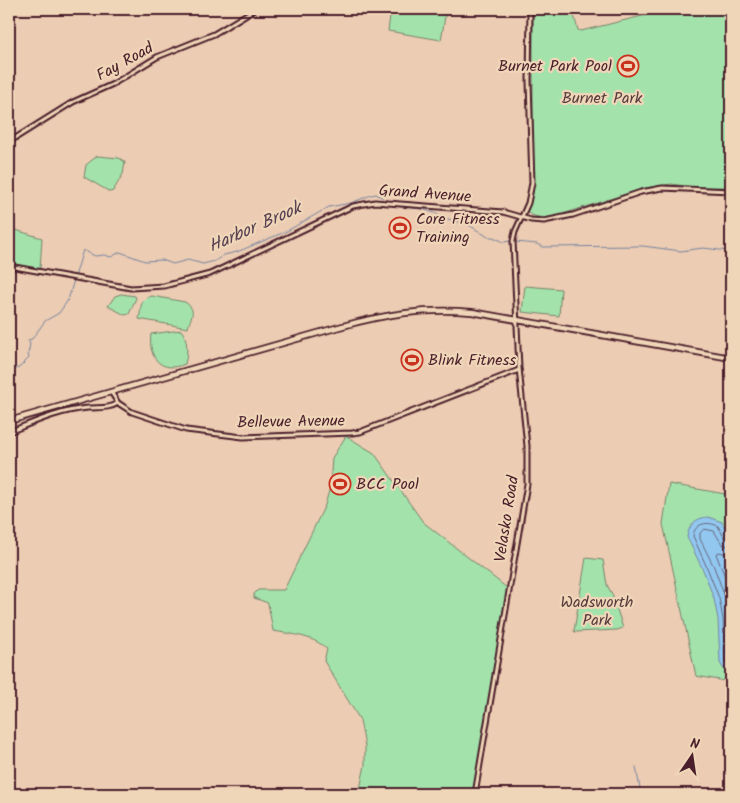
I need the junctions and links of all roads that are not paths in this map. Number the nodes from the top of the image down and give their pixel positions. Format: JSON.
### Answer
{"nodes":[{"id":1,"x":256,"y":9,"type":"edge"},
{"id":2,"x":530,"y":9,"type":"edge"},
{"id":3,"x":9,"y":142,"type":"edge"},
{"id":4,"x":731,"y":191,"type":"edge"},
{"id":5,"x":522,"y":216,"type":"junction"},
{"id":6,"x":9,"y":266,"type":"edge"},
{"id":7,"x":517,"y":319,"type":"junction"},
{"id":8,"x":731,"y":358,"type":"edge"},
{"id":9,"x":519,"y":370,"type":"junction"},
{"id":10,"x":111,"y":392,"type":"junction"},
{"id":11,"x":118,"y":403,"type":"junction"},
{"id":12,"x":9,"y":420,"type":"edge"},
{"id":13,"x":9,"y":432,"type":"edge"},
{"id":14,"x":476,"y":794,"type":"edge"}],
"edges":[{"from":1,"to":3,"type":"street","name":"Fay Road"},
{"from":2,"to":5,"type":"street","name":"Velasko Road"},
{"from":4,"to":5,"type":"street","name":"Grand Avenue"},
{"from":5,"to":6,"type":"street","name":"Grand Avenue"},
{"from":5,"to":7,"type":"street","name":"Velasko Road"},
{"from":7,"to":8,"type":"main road"},
{"from":7,"to":9,"type":"street","name":"Velasko Road"},
{"from":7,"to":10,"type":"main road"},
{"from":9,"to":11,"type":"street","name":"Bellevue Avenue"},
{"from":9,"to":14,"type":"street","name":"Velasko Road"},
{"from":10,"to":11,"type":"street","name":"Bellevue Avenue"},
{"from":10,"to":12,"type":"main road"},
{"from":11,"to":13,"type":"street"}]}
